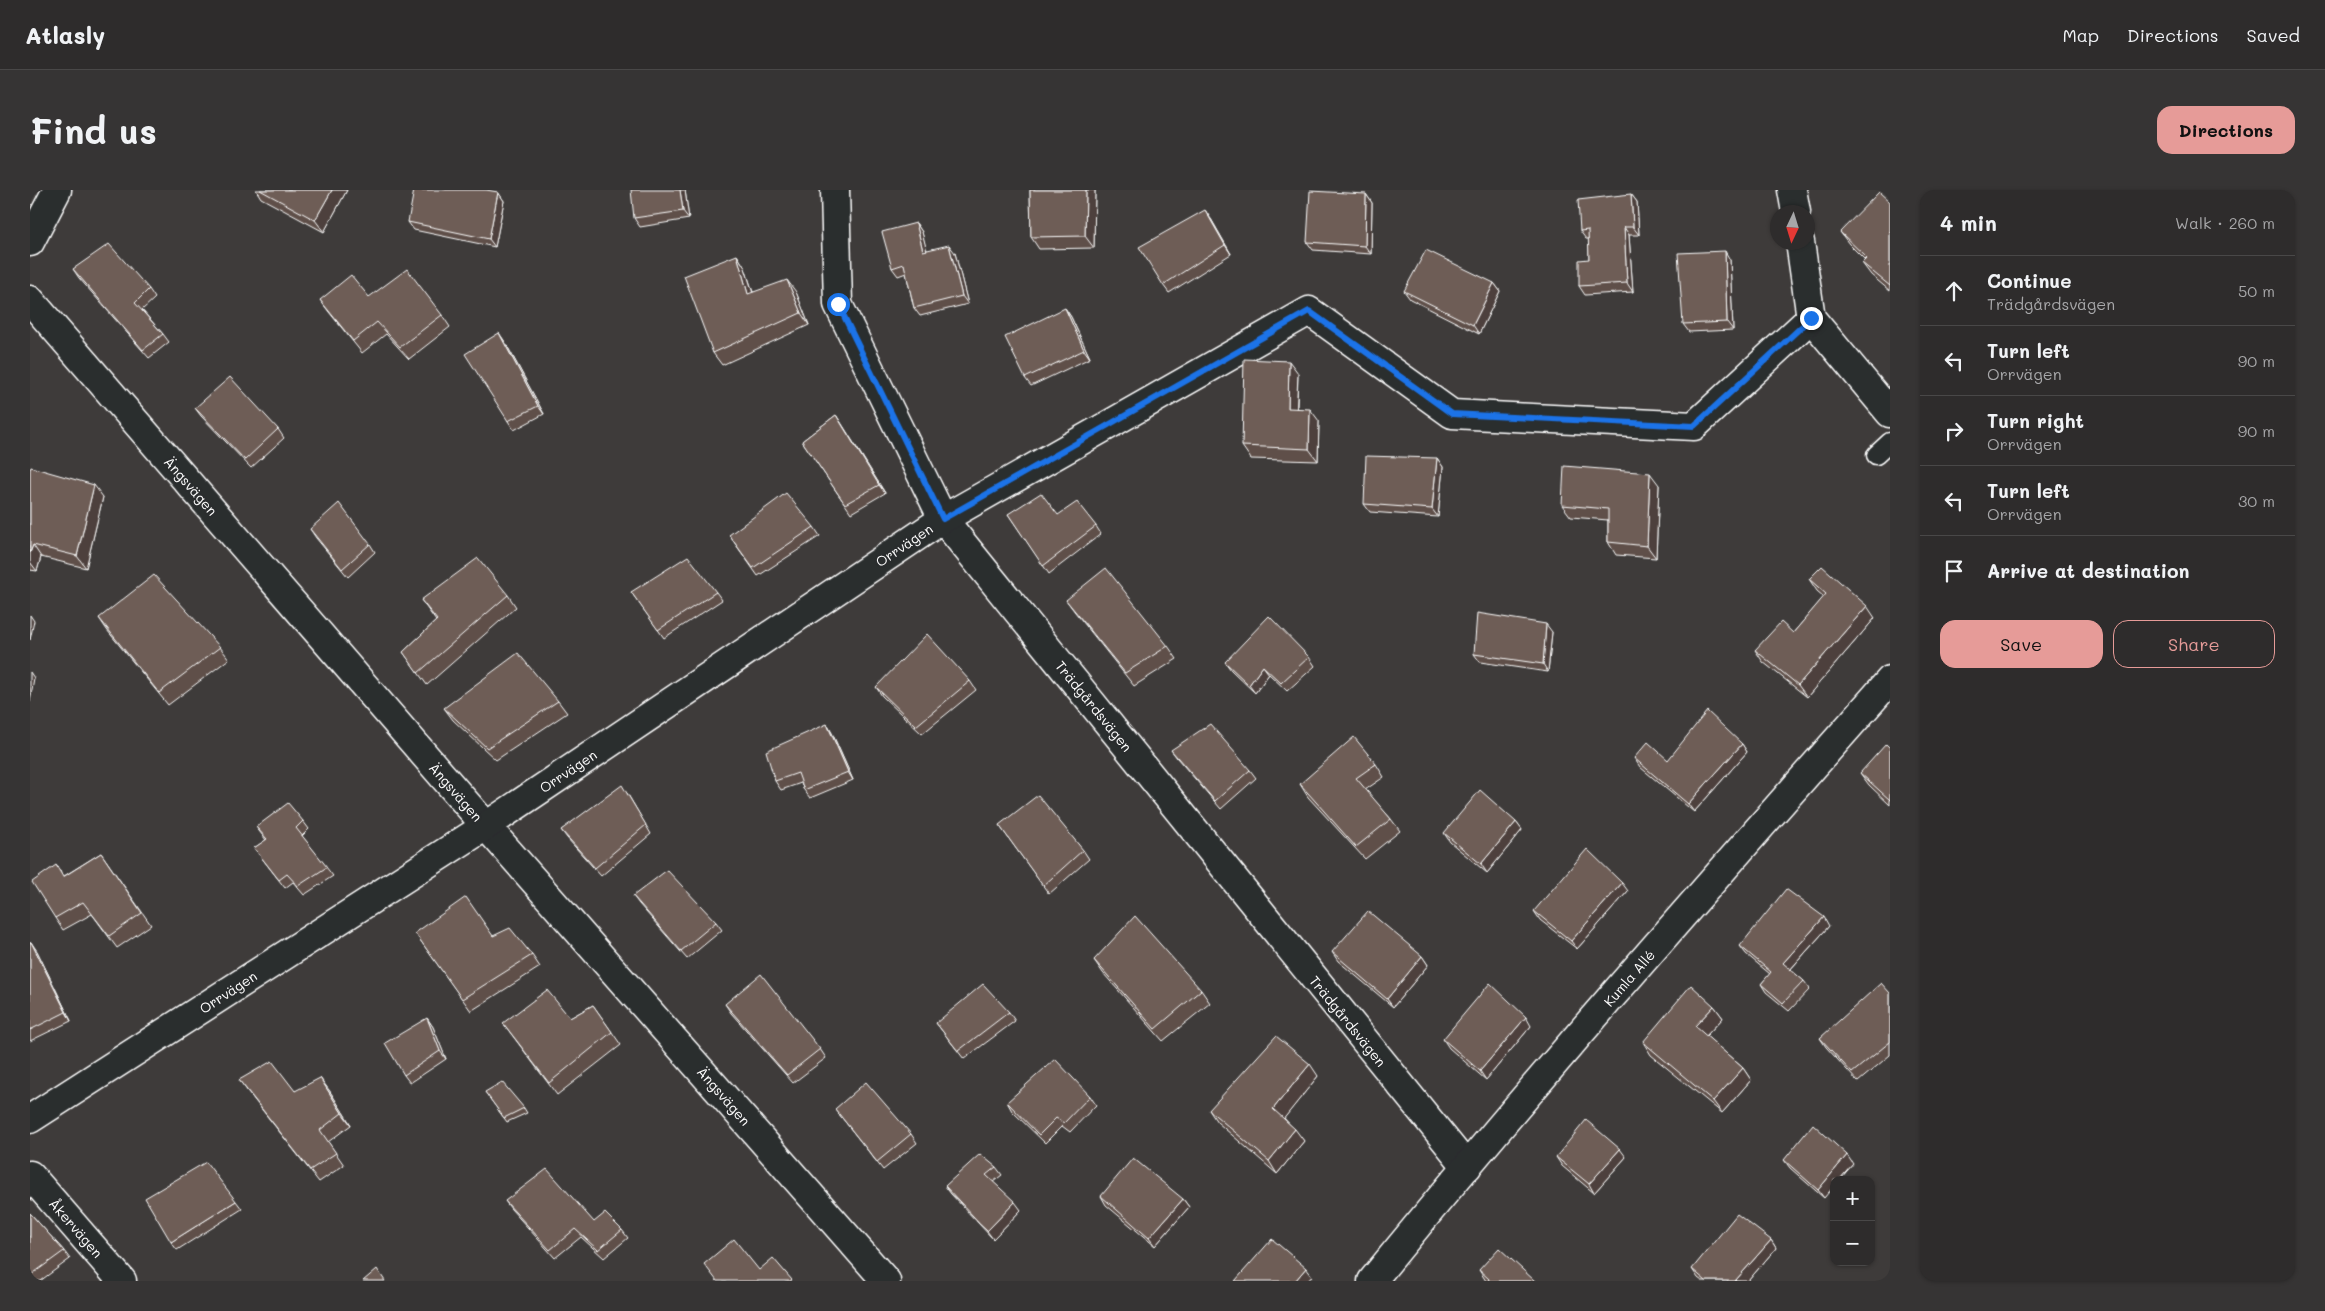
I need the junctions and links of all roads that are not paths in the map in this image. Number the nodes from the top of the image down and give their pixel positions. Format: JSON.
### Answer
{"nodes":[{"id":1,"x":57,"y":190,"type":"edge"},
{"id":2,"x":835,"y":190,"type":"edge"},
{"id":3,"x":1792,"y":190,"type":"edge"},
{"id":4,"x":1795,"y":205,"type":"edge"},
{"id":5,"x":30,"y":242,"type":"edge"},
{"id":6,"x":1801,"y":250,"type":"edge"},
{"id":7,"x":30,"y":300,"type":"edge"},
{"id":8,"x":1811,"y":318,"type":"junction"},
{"id":9,"x":1890,"y":413,"type":"edge"},
{"id":10,"x":1890,"y":442,"type":"edge"},
{"id":11,"x":1876,"y":455,"type":"dead end"},
{"id":12,"x":943,"y":519,"type":"junction"},
{"id":13,"x":1890,"y":680,"type":"edge"},
{"id":14,"x":486,"y":826,"type":"junction"},
{"id":15,"x":30,"y":1119,"type":"edge"},
{"id":16,"x":1467,"y":1167,"type":"junction"},
{"id":17,"x":30,"y":1174,"type":"edge"},
{"id":18,"x":122,"y":1281,"type":"edge"},
{"id":19,"x":886,"y":1281,"type":"edge"},
{"id":20,"x":1372,"y":1281,"type":"edge"}],
"edges":[{"from":1,"to":5,"type":"street"},
{"from":2,"to":12,"type":"street","name":"Trädgårdsvägen"},
{"from":3,"to":4,"type":"street"},
{"from":6,"to":8,"type":"street"},
{"from":7,"to":14,"type":"street","name":"Ängsvägen"},
{"from":8,"to":9,"type":"street"},
{"from":8,"to":12,"type":"street","name":"Orrvägen"},
{"from":10,"to":11,"type":"lane"},
{"from":12,"to":14,"type":"street","name":"Orrvägen"},
{"from":12,"to":16,"type":"street","name":"Trädgårdsvägen"},
{"from":13,"to":16,"type":"street","name":"Kumla Allé"},
{"from":14,"to":15,"type":"street","name":"Orrvägen"},
{"from":14,"to":19,"type":"street","name":"Ängsvägen"},
{"from":16,"to":20,"type":"street","name":"Kumla Allé"},
{"from":17,"to":18,"type":"street","name":"Åkervägen"}]}
